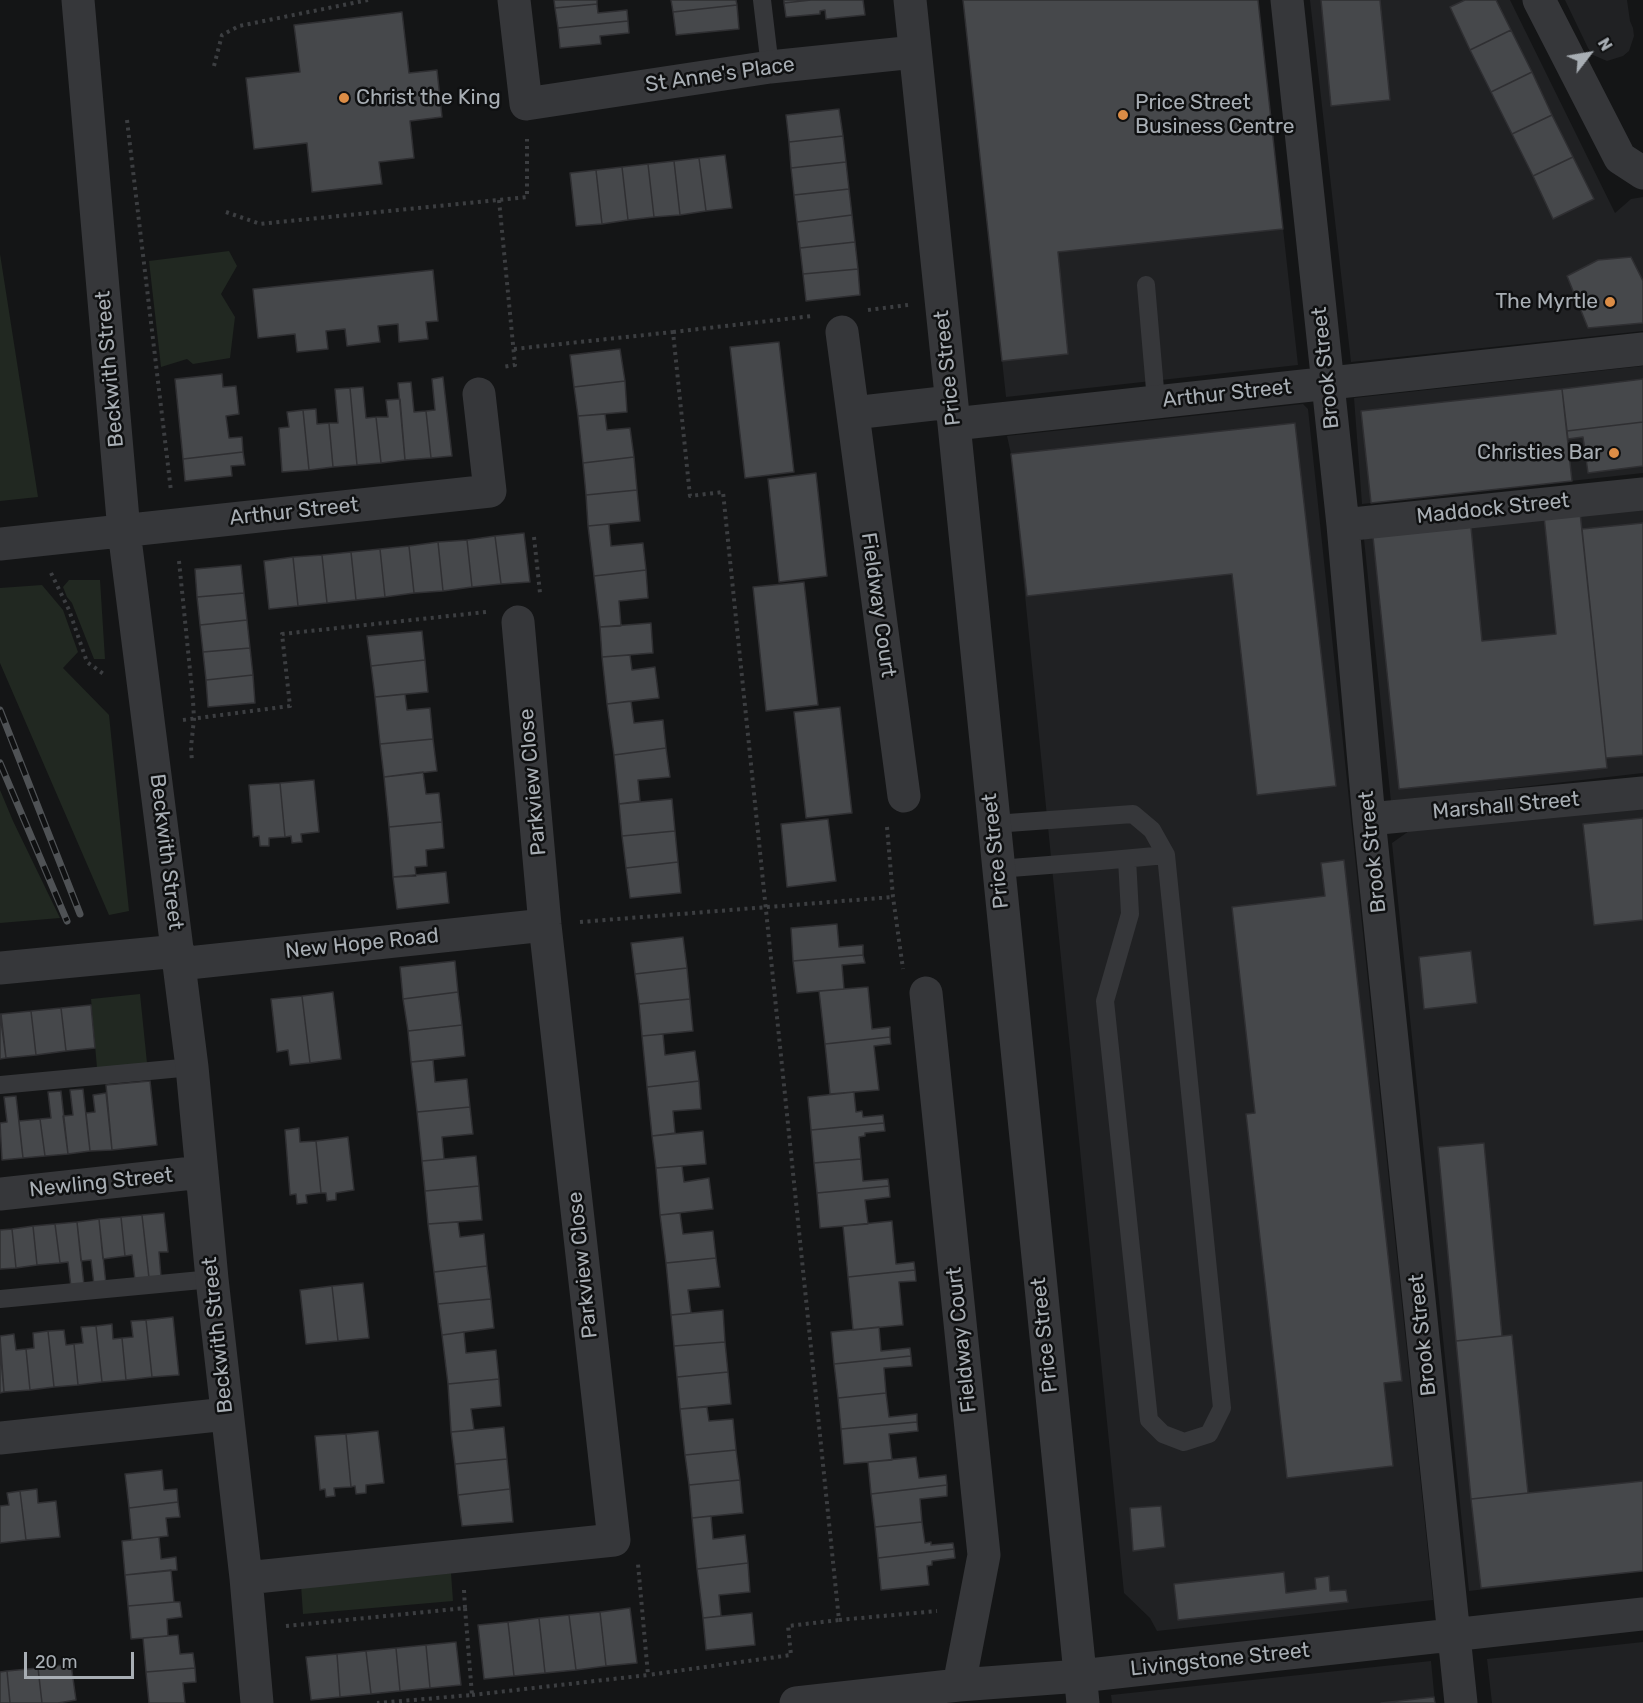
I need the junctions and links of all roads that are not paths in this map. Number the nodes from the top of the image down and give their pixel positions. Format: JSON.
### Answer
{"nodes":[{"id":1,"x":78,"y":0,"type":"edge"},
{"id":2,"x":514,"y":0,"type":"edge"},
{"id":3,"x":762,"y":0,"type":"edge"},
{"id":4,"x":910,"y":0,"type":"edge"},
{"id":5,"x":1287,"y":0,"type":"edge"},
{"id":6,"x":1539,"y":0,"type":"edge"},
{"id":7,"x":915,"y":52,"type":"junction"},
{"id":8,"x":770,"y":67,"type":"junction"},
{"id":9,"x":1643,"y":173,"type":"edge"},
{"id":10,"x":1146,"y":285,"type":"dead end"},
{"id":11,"x":842,"y":319,"type":"road end"},
{"id":12,"x":1643,"y":350,"type":"edge"},
{"id":13,"x":1327,"y":384,"type":"junction"},
{"id":14,"x":479,"y":394,"type":"road end"},
{"id":15,"x":1156,"y":401,"type":"junction"},
{"id":16,"x":853,"y":413,"type":"junction"},
{"id":17,"x":953,"y":413,"type":"junction"},
{"id":18,"x":1643,"y":494,"type":"edge"},
{"id":19,"x":1342,"y":525,"type":"junction"},
{"id":20,"x":124,"y":531,"type":"junction"},
{"id":21,"x":0,"y":544,"type":"edge"},
{"id":22,"x":518,"y":615,"type":"road end"},
{"id":23,"x":1643,"y":793,"type":"edge"},
{"id":24,"x":904,"y":796,"type":"dead end"},
{"id":25,"x":1369,"y":819,"type":"junction"},
{"id":26,"x":993,"y":824,"type":"junction"},
{"id":27,"x":1166,"y":855,"type":"junction"},
{"id":28,"x":1127,"y":859,"type":"junction"},
{"id":29,"x":998,"y":868,"type":"junction"},
{"id":30,"x":545,"y":925,"type":"junction"},
{"id":31,"x":179,"y":957,"type":"junction"},
{"id":32,"x":0,"y":968,"type":"edge"},
{"id":33,"x":926,"y":993,"type":"dead end"},
{"id":34,"x":192,"y":1067,"type":"junction"},
{"id":35,"x":0,"y":1085,"type":"edge"},
{"id":36,"x":202,"y":1172,"type":"junction"},
{"id":37,"x":0,"y":1194,"type":"edge"},
{"id":38,"x":212,"y":1280,"type":"junction"},
{"id":39,"x":0,"y":1299,"type":"edge"},
{"id":40,"x":227,"y":1414,"type":"junction"},
{"id":41,"x":0,"y":1438,"type":"edge"},
{"id":42,"x":246,"y":1578,"type":"junction"},
{"id":43,"x":1643,"y":1614,"type":"edge"},
{"id":44,"x":1454,"y":1634,"type":"junction"},
{"id":45,"x":959,"y":1685,"type":"junction"},
{"id":46,"x":1081,"y":1689,"type":"edge"},
{"id":47,"x":256,"y":1703,"type":"edge"},
{"id":48,"x":796,"y":1703,"type":"edge"},
{"id":49,"x":1461,"y":1703,"type":"edge"}],
"edges":[{"from":1,"to":20,"type":"street","name":"Beckwith Street"},
{"from":2,"to":8,"type":"street","name":"St Anne's Place"},
{"from":3,"to":8,"type":"lane"},
{"from":4,"to":7,"type":"street","name":"Price Street"},
{"from":5,"to":13,"type":"street","name":"Brook Street"},
{"from":6,"to":9,"type":"street"},
{"from":7,"to":8,"type":"street","name":"St Anne's Place"},
{"from":7,"to":17,"type":"street","name":"Price Street"},
{"from":10,"to":15,"type":"lane"},
{"from":11,"to":16,"type":"street","name":"Fieldway Court"},
{"from":12,"to":13,"type":"street","name":"Arthur Street"},
{"from":13,"to":15,"type":"street","name":"Arthur Street"},
{"from":13,"to":19,"type":"street","name":"Brook Street"},
{"from":14,"to":20,"type":"street","name":"Arthur Street"},
{"from":15,"to":17,"type":"street","name":"Arthur Street"},
{"from":16,"to":17,"type":"street"},
{"from":16,"to":24,"type":"street","name":"Fieldway Court"},
{"from":17,"to":26,"type":"street","name":"Price Street"},
{"from":18,"to":19,"type":"street","name":"Maddock Street"},
{"from":19,"to":25,"type":"street","name":"Brook Street"},
{"from":20,"to":21,"type":"street","name":"Arthur Street"},
{"from":20,"to":31,"type":"street","name":"Beckwith Street"},
{"from":22,"to":30,"type":"street","name":"Parkview Close"},
{"from":23,"to":25,"type":"street","name":"Marshall Street"},
{"from":25,"to":44,"type":"street","name":"Brook Street"},
{"from":26,"to":27,"type":"lane"},
{"from":26,"to":29,"type":"street","name":"Price Street"},
{"from":27,"to":28,"type":"lane"},
{"from":27,"to":28,"type":"lane"},
{"from":28,"to":29,"type":"lane"},
{"from":29,"to":46,"type":"street","name":"Price Street"},
{"from":30,"to":31,"type":"street","name":"New Hope Road"},
{"from":30,"to":42,"type":"street","name":"Parkview Close"},
{"from":31,"to":32,"type":"street","name":"New Hope Road"},
{"from":31,"to":34,"type":"street","name":"Beckwith Street"},
{"from":33,"to":45,"type":"street","name":"Fieldway Court"},
{"from":34,"to":35,"type":"lane"},
{"from":34,"to":36,"type":"street","name":"Beckwith Street"},
{"from":36,"to":37,"type":"street","name":"Newling Street"},
{"from":36,"to":38,"type":"street","name":"Beckwith Street"},
{"from":38,"to":39,"type":"lane"},
{"from":38,"to":40,"type":"street","name":"Beckwith Street"},
{"from":40,"to":41,"type":"street"},
{"from":40,"to":42,"type":"street","name":"Beckwith Street"},
{"from":42,"to":47,"type":"street","name":"Beckwith Street"},
{"from":43,"to":44,"type":"street","name":"Livingstone Street"},
{"from":44,"to":46,"type":"street","name":"Livingstone Street"},
{"from":44,"to":49,"type":"street","name":"Brook Street"},
{"from":45,"to":46,"type":"street","name":"Livingstone Street"},
{"from":45,"to":48,"type":"street","name":"Livingstone Street"}]}
